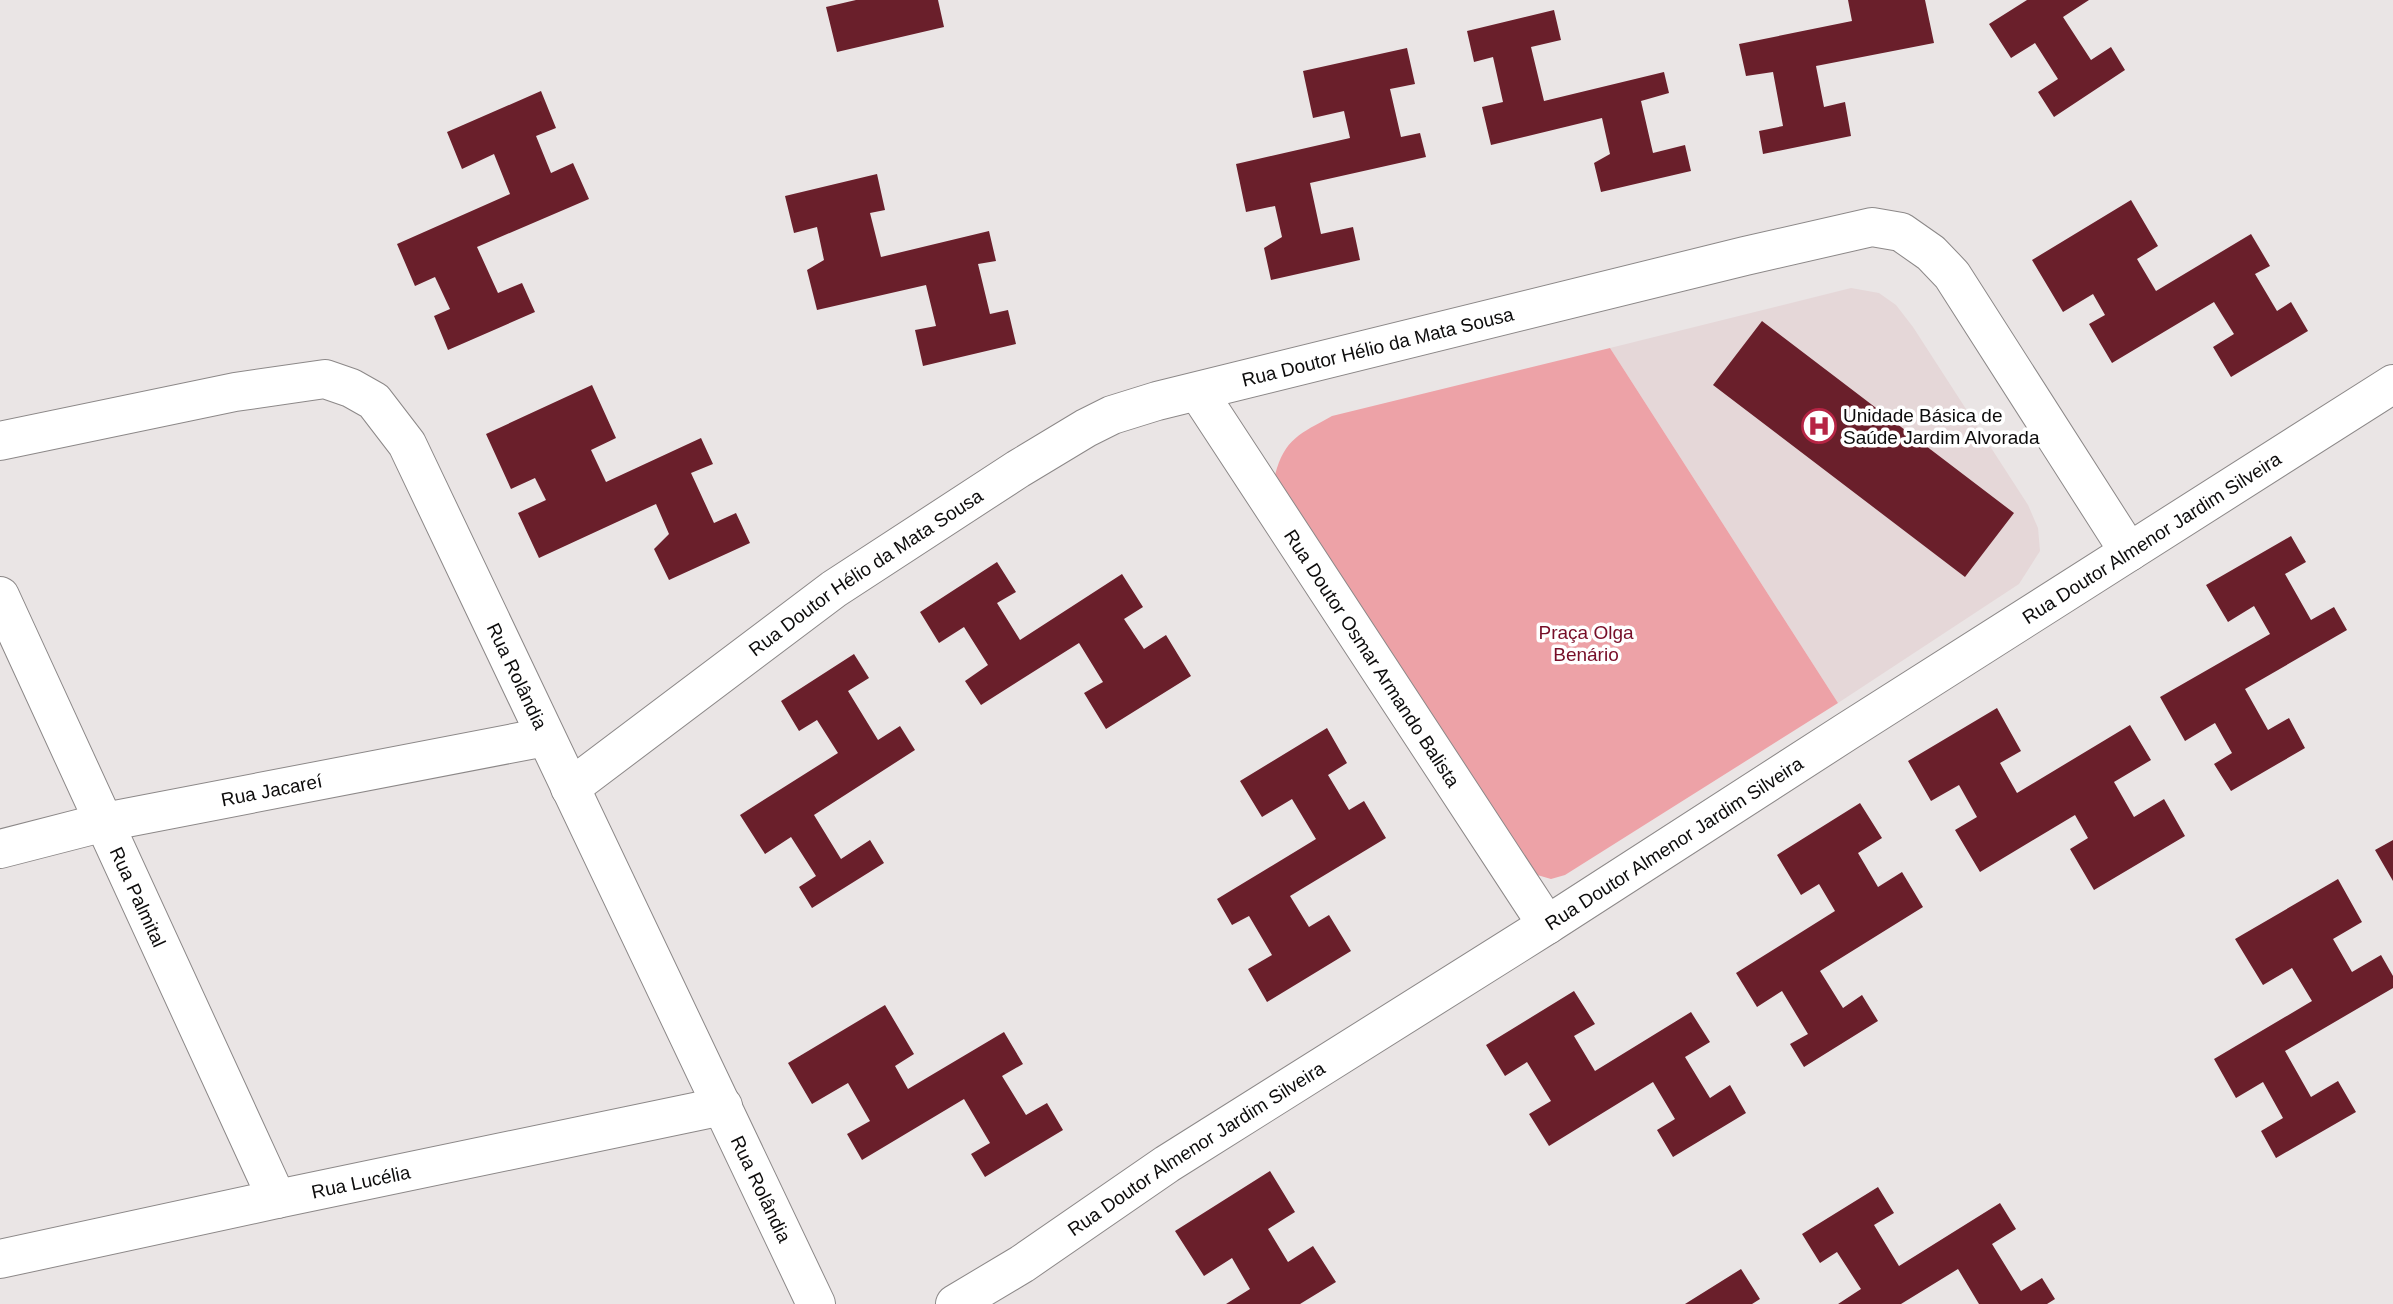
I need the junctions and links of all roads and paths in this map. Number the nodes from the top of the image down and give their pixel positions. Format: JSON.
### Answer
{"nodes":[{"id":1,"x":2393,"y":384,"type":"edge"},
{"id":2,"x":1198,"y":392,"type":"junction"},
{"id":3,"x":0,"y":442,"type":"edge"},
{"id":4,"x":2129,"y":552,"type":"junction"},
{"id":5,"x":0,"y":596,"type":"edge"},
{"id":6,"x":545,"y":737,"type":"junction"},
{"id":7,"x":570,"y":788,"type":"junction"},
{"id":8,"x":105,"y":822,"type":"junction"},
{"id":9,"x":0,"y":849,"type":"edge"},
{"id":10,"x":1547,"y":925,"type":"junction"},
{"id":11,"x":723,"y":1106,"type":"junction"},
{"id":12,"x":277,"y":1199,"type":"junction"},
{"id":13,"x":0,"y":1259,"type":"edge"},
{"id":14,"x":816,"y":1304,"type":"edge"},
{"id":15,"x":955,"y":1304,"type":"edge"}],
"edges":[{"from":1,"to":4,"type":"street","name":"Rua Doutor Almenor Jardim Silveira"},
{"from":2,"to":4,"type":"street","name":"Rua Doutor Hélio da Mata Sousa"},
{"from":2,"to":7,"type":"street","name":"Rua Doutor Hélio da Mata Sousa"},
{"from":2,"to":10,"type":"street","name":"Rua Doutor Osmar Armando Balista"},
{"from":3,"to":6,"type":"street","name":"Rua Rolândia"},
{"from":4,"to":10,"type":"street","name":"Rua Doutor Almenor Jardim Silveira"},
{"from":5,"to":8,"type":"street","name":"Rua Palmital"},
{"from":6,"to":7,"type":"street","name":"Rua Rolândia"},
{"from":6,"to":8,"type":"street","name":"Rua Jacareí"},
{"from":7,"to":11,"type":"street","name":"Rua Rolândia"},
{"from":8,"to":9,"type":"street","name":"Rua Jacareí"},
{"from":8,"to":12,"type":"street","name":"Rua Palmital"},
{"from":10,"to":15,"type":"street","name":"Rua Doutor Almenor Jardim Silveira"},
{"from":11,"to":12,"type":"street","name":"Rua Lucélia"},
{"from":11,"to":14,"type":"street","name":"Rua Rolândia"},
{"from":12,"to":13,"type":"street","name":"Rua Lucélia"}]}
